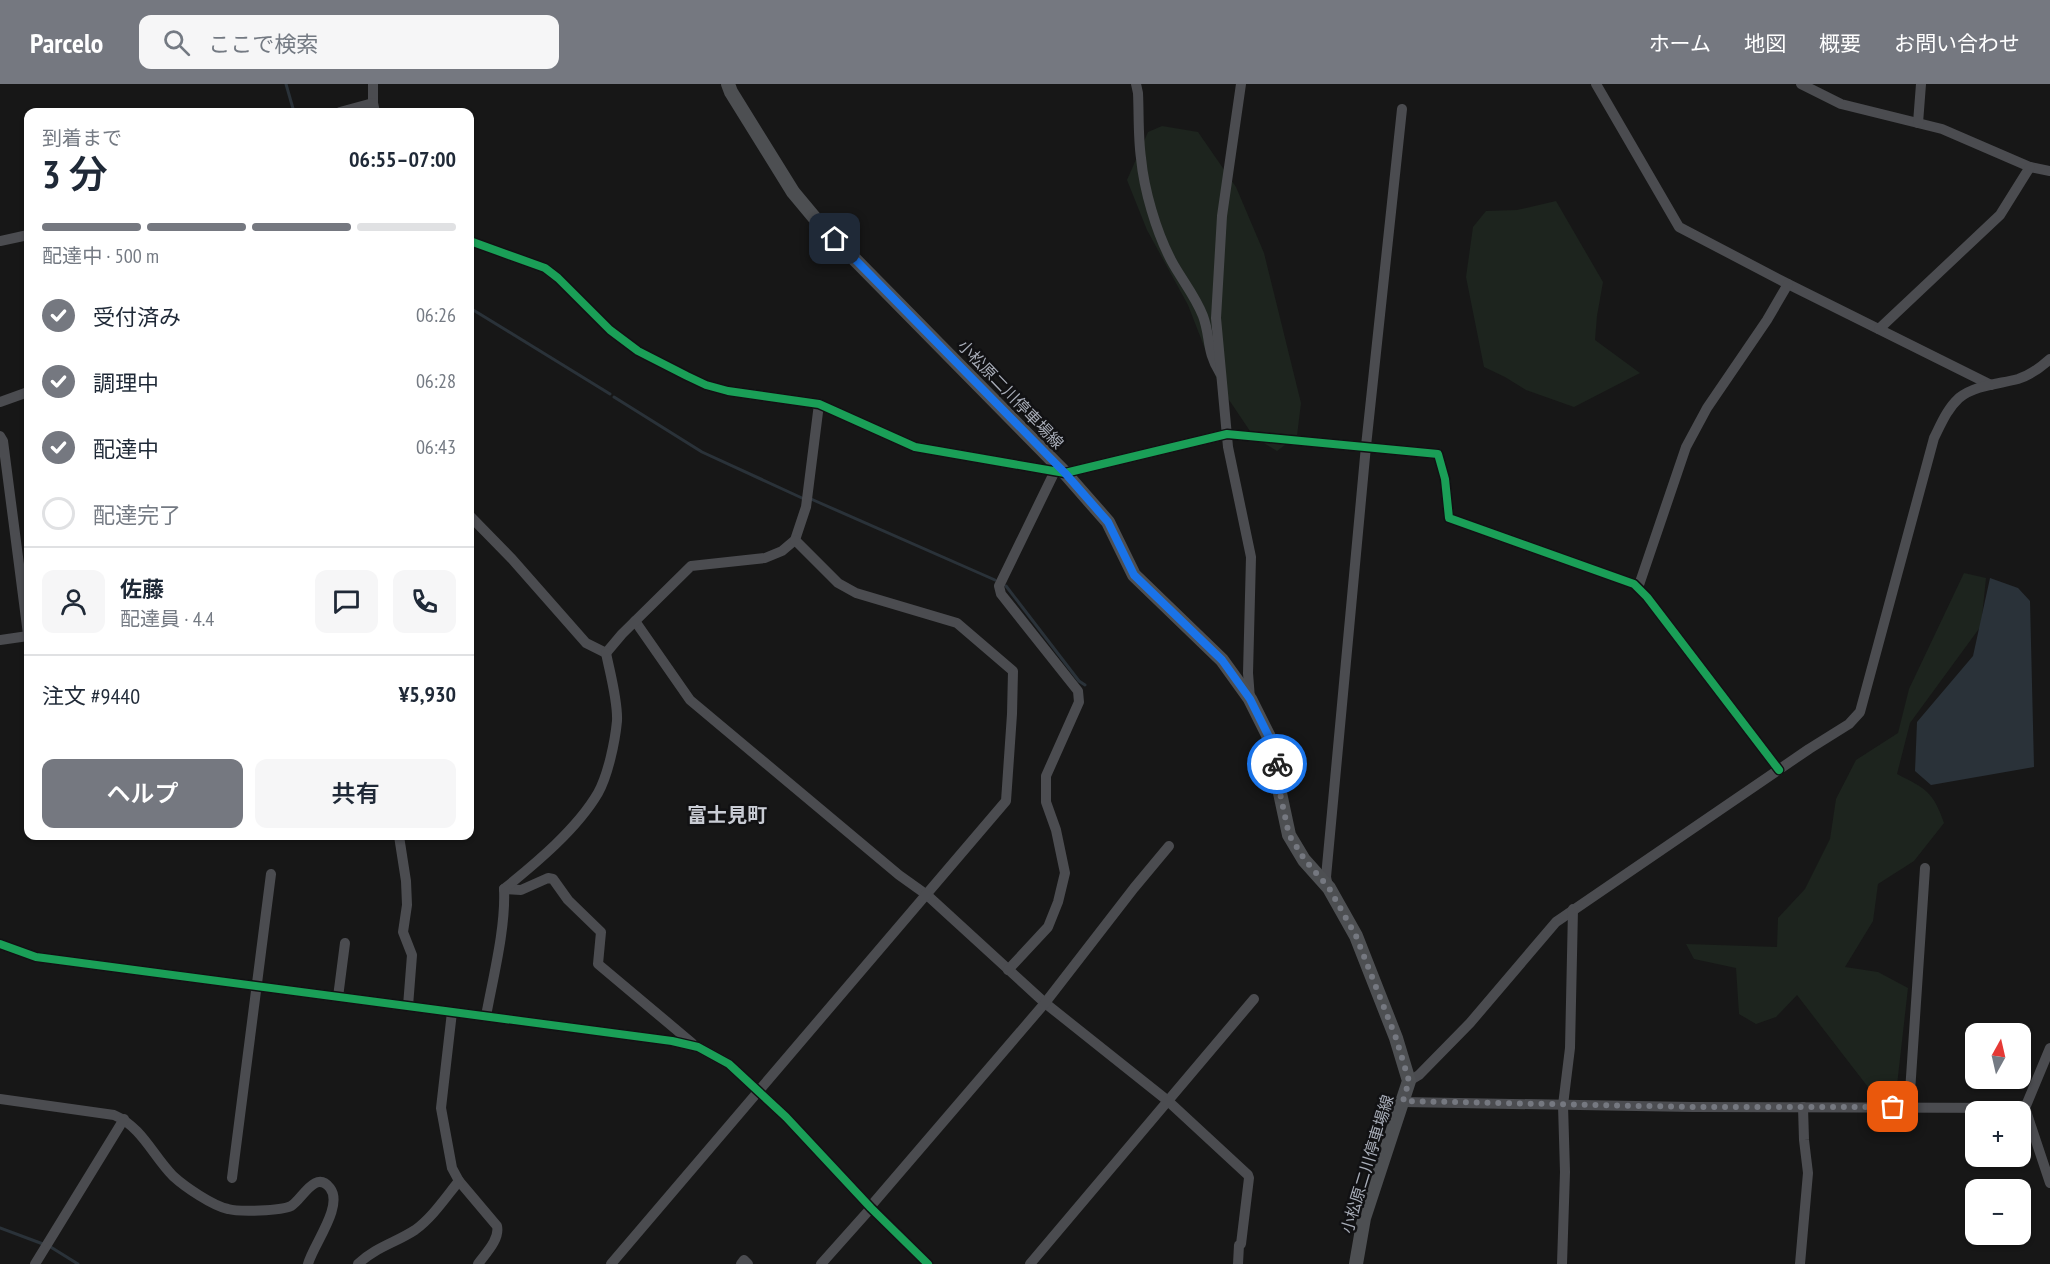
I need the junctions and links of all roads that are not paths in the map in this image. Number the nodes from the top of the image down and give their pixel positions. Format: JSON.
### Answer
{"nodes":[{"id":1,"x":372,"y":84,"type":"edge"},
{"id":2,"x":728,"y":84,"type":"edge"},
{"id":3,"x":1136,"y":84,"type":"edge"},
{"id":4,"x":1241,"y":84,"type":"edge"},
{"id":5,"x":1596,"y":84,"type":"edge"},
{"id":6,"x":1802,"y":84,"type":"edge"},
{"id":7,"x":1921,"y":84,"type":"edge"},
{"id":8,"x":374,"y":108,"type":"edge"},
{"id":9,"x":1402,"y":109,"type":"dead end"},
{"id":10,"x":1918,"y":123,"type":"junction"},
{"id":11,"x":2030,"y":166,"type":"junction"},
{"id":12,"x":2050,"y":171,"type":"edge"},
{"id":13,"x":24,"y":237,"type":"edge"},
{"id":14,"x":0,"y":241,"type":"edge"},
{"id":15,"x":474,"y":243,"type":"edge"},
{"id":16,"x":1788,"y":284,"type":"junction"},
{"id":17,"x":1879,"y":329,"type":"junction"},
{"id":18,"x":2050,"y":359,"type":"edge"},
{"id":19,"x":1222,"y":376,"type":"junction"},
{"id":20,"x":1991,"y":385,"type":"junction"},
{"id":21,"x":24,"y":393,"type":"edge"},
{"id":22,"x":0,"y":402,"type":"edge"},
{"id":23,"x":819,"y":405,"type":"junction"},
{"id":24,"x":1227,"y":434,"type":"junction"},
{"id":25,"x":0,"y":436,"type":"edge"},
{"id":26,"x":1366,"y":446,"type":"junction"},
{"id":27,"x":1060,"y":472,"type":"junction"},
{"id":28,"x":474,"y":520,"type":"edge"},
{"id":29,"x":795,"y":540,"type":"junction"},
{"id":30,"x":1638,"y":588,"type":"junction"},
{"id":31,"x":24,"y":604,"type":"edge"},
{"id":32,"x":635,"y":621,"type":"junction"},
{"id":33,"x":24,"y":636,"type":"edge"},
{"id":34,"x":0,"y":640,"type":"edge"},
{"id":35,"x":606,"y":653,"type":"junction"},
{"id":36,"x":1250,"y":699,"type":"junction"},
{"id":37,"x":1779,"y":770,"type":"junction"},
{"id":38,"x":400,"y":840,"type":"edge"},
{"id":39,"x":1169,"y":846,"type":"dead end"},
{"id":40,"x":1925,"y":868,"type":"dead end"},
{"id":41,"x":271,"y":874,"type":"dead end"},
{"id":42,"x":1329,"y":888,"type":"junction"},
{"id":43,"x":504,"y":889,"type":"junction"},
{"id":44,"x":927,"y":895,"type":"junction"},
{"id":45,"x":1573,"y":909,"type":"junction"},
{"id":46,"x":345,"y":943,"type":"dead end"},
{"id":47,"x":0,"y":944,"type":"edge"},
{"id":48,"x":1008,"y":970,"type":"junction"},
{"id":49,"x":256,"y":986,"type":"junction"},
{"id":50,"x":338,"y":997,"type":"junction"},
{"id":51,"x":1254,"y":999,"type":"dead end"},
{"id":52,"x":1046,"y":1003,"type":"junction"},
{"id":53,"x":408,"y":1006,"type":"junction"},
{"id":54,"x":452,"y":1012,"type":"junction"},
{"id":55,"x":486,"y":1016,"type":"junction"},
{"id":56,"x":698,"y":1047,"type":"junction"},
{"id":57,"x":2050,"y":1048,"type":"edge"},
{"id":58,"x":1409,"y":1081,"type":"junction"},
{"id":59,"x":758,"y":1092,"type":"junction"},
{"id":60,"x":0,"y":1099,"type":"edge"},
{"id":61,"x":1168,"y":1101,"type":"junction"},
{"id":62,"x":1403,"y":1101,"type":"junction"},
{"id":63,"x":2028,"y":1101,"type":"edge"},
{"id":64,"x":1563,"y":1105,"type":"junction"},
{"id":65,"x":1803,"y":1107,"type":"junction"},
{"id":66,"x":1909,"y":1107,"type":"junction"},
{"id":67,"x":1965,"y":1107,"type":"edge"},
{"id":68,"x":124,"y":1119,"type":"junction"},
{"id":69,"x":2031,"y":1126,"type":"edge"},
{"id":70,"x":232,"y":1179,"type":"dead end"},
{"id":71,"x":459,"y":1181,"type":"junction"},
{"id":72,"x":2050,"y":1183,"type":"edge"},
{"id":73,"x":871,"y":1208,"type":"junction"},
{"id":74,"x":35,"y":1264,"type":"edge"},
{"id":75,"x":308,"y":1264,"type":"edge"},
{"id":76,"x":358,"y":1264,"type":"edge"},
{"id":77,"x":478,"y":1264,"type":"edge"},
{"id":78,"x":611,"y":1264,"type":"edge"},
{"id":79,"x":741,"y":1264,"type":"edge"},
{"id":80,"x":748,"y":1264,"type":"edge"},
{"id":81,"x":822,"y":1264,"type":"edge"},
{"id":82,"x":928,"y":1264,"type":"edge"},
{"id":83,"x":1029,"y":1264,"type":"edge"},
{"id":84,"x":1238,"y":1264,"type":"edge"},
{"id":85,"x":1356,"y":1264,"type":"edge"},
{"id":86,"x":1562,"y":1264,"type":"edge"},
{"id":87,"x":1800,"y":1264,"type":"edge"}],
"edges":[{"from":1,"to":8,"type":"street"},
{"from":2,"to":27,"type":"main road","name":"小松原二川停車場線"},
{"from":3,"to":19,"type":"street"},
{"from":4,"to":19,"type":"street"},
{"from":5,"to":16,"type":"street"},
{"from":6,"to":10,"type":"street"},
{"from":7,"to":10,"type":"street"},
{"from":9,"to":26,"type":"street"},
{"from":10,"to":11,"type":"street"},
{"from":11,"to":12,"type":"street"},
{"from":11,"to":17,"type":"street"},
{"from":13,"to":14,"type":"street"},
{"from":15,"to":23,"type":"street"},
{"from":16,"to":17,"type":"street"},
{"from":16,"to":30,"type":"street"},
{"from":17,"to":20,"type":"street"},
{"from":18,"to":20,"type":"street"},
{"from":19,"to":24,"type":"street"},
{"from":20,"to":37,"type":"street"},
{"from":21,"to":22,"type":"street"},
{"from":23,"to":27,"type":"street"},
{"from":23,"to":29,"type":"street"},
{"from":24,"to":26,"type":"street"},
{"from":24,"to":27,"type":"street"},
{"from":24,"to":36,"type":"street"},
{"from":25,"to":31,"type":"street"},
{"from":26,"to":30,"type":"street"},
{"from":26,"to":42,"type":"street"},
{"from":27,"to":36,"type":"main road","name":"小松原二川停車場線"},
{"from":27,"to":48,"type":"street"},
{"from":28,"to":35,"type":"street"},
{"from":29,"to":32,"type":"street"},
{"from":29,"to":44,"type":"street"},
{"from":30,"to":37,"type":"street"},
{"from":32,"to":35,"type":"street"},
{"from":32,"to":44,"type":"street"},
{"from":33,"to":34,"type":"street"},
{"from":35,"to":43,"type":"street"},
{"from":36,"to":42,"type":"main road","name":"小松原二川停車場線"},
{"from":37,"to":45,"type":"street"},
{"from":38,"to":53,"type":"street"},
{"from":39,"to":52,"type":"street"},
{"from":40,"to":66,"type":"street"},
{"from":41,"to":49,"type":"street"},
{"from":42,"to":58,"type":"main road","name":"小松原二川停車場線"},
{"from":43,"to":55,"type":"street"},
{"from":43,"to":56,"type":"street"},
{"from":44,"to":48,"type":"street"},
{"from":44,"to":59,"type":"street"},
{"from":45,"to":58,"type":"street"},
{"from":45,"to":64,"type":"street"},
{"from":46,"to":50,"type":"street"},
{"from":47,"to":49,"type":"street"},
{"from":48,"to":52,"type":"street"},
{"from":49,"to":50,"type":"street"},
{"from":49,"to":70,"type":"street"},
{"from":50,"to":53,"type":"street"},
{"from":51,"to":61,"type":"street"},
{"from":52,"to":61,"type":"street"},
{"from":52,"to":73,"type":"street"},
{"from":53,"to":54,"type":"street"},
{"from":54,"to":55,"type":"street"},
{"from":54,"to":71,"type":"street"},
{"from":55,"to":56,"type":"street"},
{"from":56,"to":59,"type":"street"},
{"from":57,"to":63,"type":"street"},
{"from":58,"to":62,"type":"main road","name":"小松原二川停車場線"},
{"from":59,"to":73,"type":"street"},
{"from":59,"to":78,"type":"street"},
{"from":60,"to":68,"type":"street"},
{"from":61,"to":83,"type":"street"},
{"from":61,"to":84,"type":"street"},
{"from":62,"to":64,"type":"street"},
{"from":62,"to":85,"type":"main road","name":"小松原二川停車場線"},
{"from":64,"to":65,"type":"street"},
{"from":64,"to":86,"type":"street"},
{"from":65,"to":66,"type":"street"},
{"from":65,"to":87,"type":"street"},
{"from":66,"to":67,"type":"street"},
{"from":68,"to":74,"type":"street"},
{"from":68,"to":75,"type":"street"},
{"from":69,"to":72,"type":"street"},
{"from":71,"to":76,"type":"street"},
{"from":71,"to":77,"type":"street"},
{"from":73,"to":81,"type":"street"},
{"from":73,"to":82,"type":"street"},
{"from":79,"to":80,"type":"street"}]}
